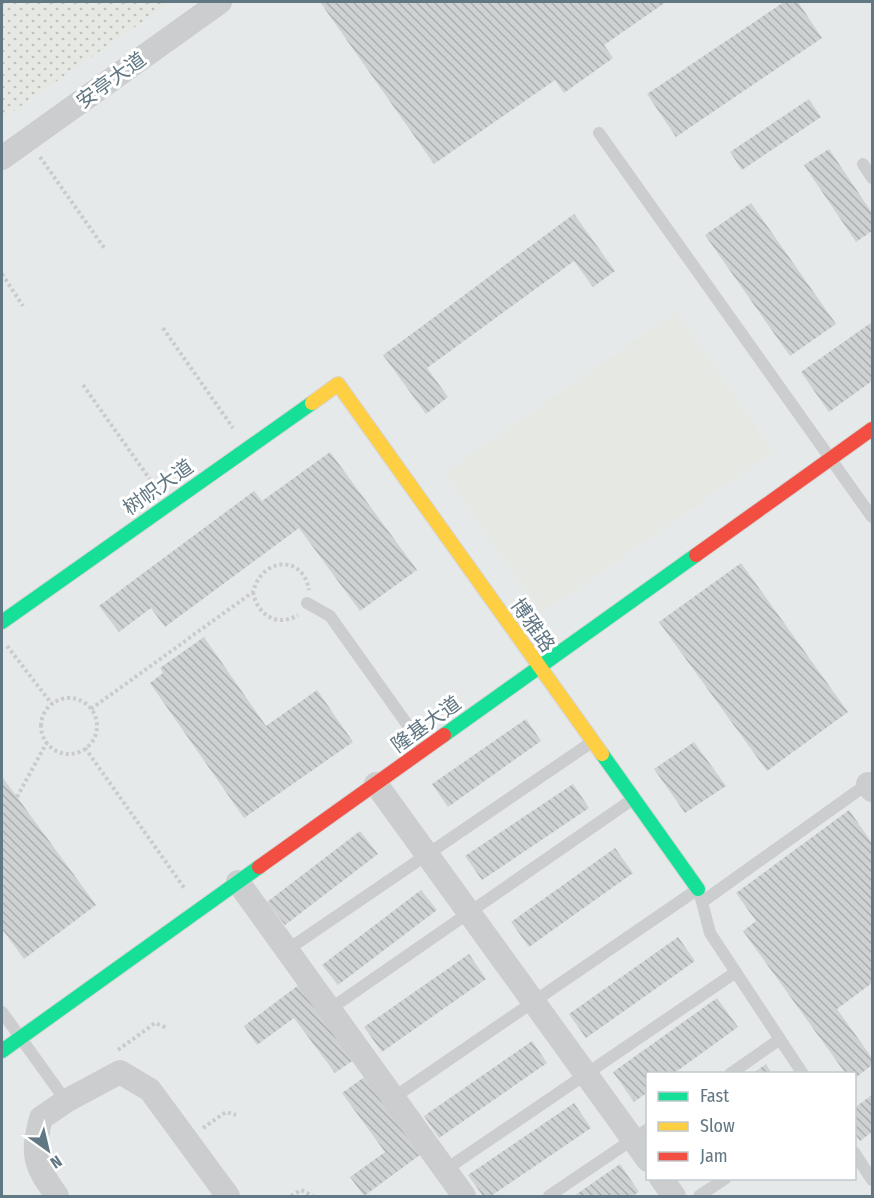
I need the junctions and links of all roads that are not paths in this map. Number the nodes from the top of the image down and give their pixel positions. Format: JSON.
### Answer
{"nodes":[{"id":1,"x":220,"y":2,"type":"edge"},
{"id":2,"x":599,"y":133,"type":"dead end"},
{"id":3,"x":2,"y":158,"type":"edge"},
{"id":4,"x":863,"y":164,"type":"dead end"},
{"id":5,"x":873,"y":178,"type":"edge"},
{"id":6,"x":338,"y":384,"type":"joint"},
{"id":7,"x":873,"y":429,"type":"edge"},
{"id":8,"x":831,"y":459,"type":"junction"},
{"id":9,"x":873,"y":517,"type":"edge"},
{"id":10,"x":307,"y":603,"type":"road end"},
{"id":11,"x":2,"y":622,"type":"edge"},
{"id":12,"x":539,"y":667,"type":"junction"},
{"id":13,"x":593,"y":741,"type":"junction"},
{"id":14,"x":425,"y":749,"type":"junction"},
{"id":15,"x":376,"y":784,"type":"junction"},
{"id":16,"x":871,"y":785,"type":"edge"},
{"id":17,"x":634,"y":799,"type":"junction"},
{"id":18,"x":427,"y":854,"type":"junction"},
{"id":19,"x":238,"y":882,"type":"junction"},
{"id":20,"x":700,"y":896,"type":"junction"},
{"id":21,"x":469,"y":912,"type":"junction"},
{"id":22,"x":287,"y":950,"type":"junction"},
{"id":23,"x":736,"y":972,"type":"junction"},
{"id":24,"x":533,"y":1002,"type":"junction"},
{"id":25,"x":330,"y":1009,"type":"junction"},
{"id":26,"x":2,"y":1012,"type":"edge"},
{"id":27,"x":20,"y":1038,"type":"junction"},
{"id":28,"x":780,"y":1039,"type":"junction"},
{"id":29,"x":2,"y":1051,"type":"edge"},
{"id":30,"x":733,"y":1072,"type":"edge"},
{"id":31,"x":802,"y":1072,"type":"edge"},
{"id":32,"x":586,"y":1074,"type":"junction"},
{"id":33,"x":393,"y":1098,"type":"junction"},
{"id":34,"x":66,"y":1101,"type":"junction"},
{"id":35,"x":640,"y":1134,"type":"edge"},
{"id":36,"x":646,"y":1154,"type":"edge"},
{"id":37,"x":856,"y":1154,"type":"edge"},
{"id":38,"x":446,"y":1170,"type":"junction"},
{"id":39,"x":662,"y":1180,"type":"edge"},
{"id":40,"x":724,"y":1180,"type":"edge"},
{"id":41,"x":873,"y":1180,"type":"edge"},
{"id":42,"x":57,"y":1197,"type":"edge"},
{"id":43,"x":228,"y":1197,"type":"edge"},
{"id":44,"x":464,"y":1197,"type":"edge"},
{"id":45,"x":549,"y":1197,"type":"edge"},
{"id":46,"x":674,"y":1197,"type":"edge"},
{"id":47,"x":699,"y":1197,"type":"edge"}],
"edges":[{"from":1,"to":3,"type":"street","name":"安亭大道"},
{"from":2,"to":8,"type":"lane"},
{"from":4,"to":5,"type":"lane"},
{"from":6,"to":11,"type":"street","name":"树帜大道"},
{"from":6,"to":12,"type":"street","name":"博雅路"},
{"from":7,"to":8,"type":"street","name":"隆基大道"},
{"from":8,"to":9,"type":"lane"},
{"from":8,"to":12,"type":"street","name":"隆基大道"},
{"from":10,"to":14,"type":"lane"},
{"from":12,"to":13,"type":"street","name":"博雅路"},
{"from":12,"to":14,"type":"street","name":"隆基大道"},
{"from":13,"to":17,"type":"street","name":"博雅路"},
{"from":13,"to":18,"type":"lane"},
{"from":14,"to":15,"type":"street","name":"隆基大道"},
{"from":15,"to":18,"type":"street"},
{"from":15,"to":19,"type":"street","name":"隆基大道"},
{"from":16,"to":20,"type":"lane"},
{"from":17,"to":20,"type":"street","name":"博雅路"},
{"from":17,"to":21,"type":"lane"},
{"from":18,"to":21,"type":"street"},
{"from":18,"to":22,"type":"lane"},
{"from":19,"to":22,"type":"street"},
{"from":19,"to":27,"type":"street","name":"隆基大道"},
{"from":20,"to":23,"type":"lane"},
{"from":20,"to":24,"type":"lane"},
{"from":21,"to":24,"type":"street"},
{"from":21,"to":25,"type":"lane"},
{"from":22,"to":25,"type":"street"},
{"from":23,"to":28,"type":"lane"},
{"from":23,"to":32,"type":"lane"},
{"from":24,"to":32,"type":"street"},
{"from":24,"to":33,"type":"lane"},
{"from":25,"to":33,"type":"street"},
{"from":26,"to":27,"type":"lane"},
{"from":27,"to":29,"type":"street","name":"隆基大道"},
{"from":27,"to":34,"type":"lane"},
{"from":28,"to":30,"type":"lane"},
{"from":28,"to":31,"type":"lane"},
{"from":32,"to":35,"type":"street"},
{"from":32,"to":38,"type":"lane"},
{"from":33,"to":38,"type":"street"},
{"from":34,"to":42,"type":"street"},
{"from":34,"to":43,"type":"street"},
{"from":35,"to":36,"type":"street"},
{"from":35,"to":45,"type":"lane"},
{"from":37,"to":41,"type":"lane"},
{"from":38,"to":44,"type":"street"},
{"from":39,"to":46,"type":"street"},
{"from":40,"to":47,"type":"lane"}]}
